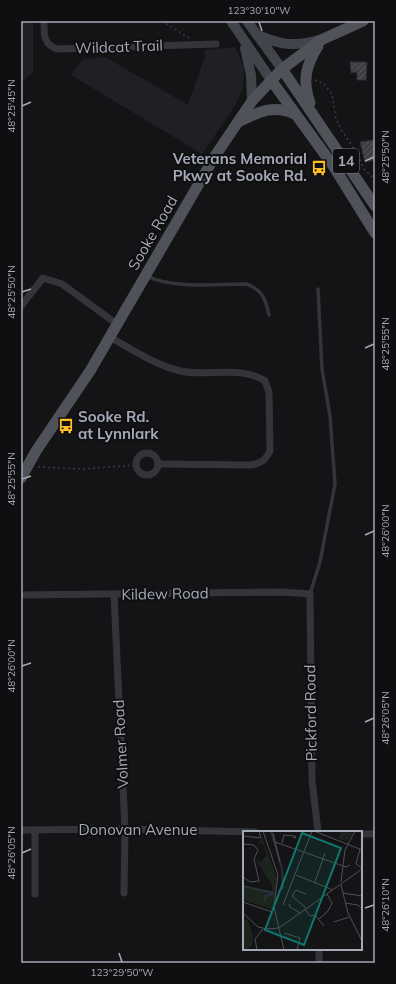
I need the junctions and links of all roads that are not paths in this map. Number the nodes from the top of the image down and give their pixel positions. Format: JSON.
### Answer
{"nodes":[{"id":1,"x":44,"y":21,"type":"edge"},
{"id":2,"x":231,"y":21,"type":"edge"},
{"id":3,"x":247,"y":21,"type":"edge"},
{"id":4,"x":364,"y":21,"type":"edge"},
{"id":5,"x":257,"y":35,"type":"junction"},
{"id":6,"x":243,"y":40,"type":"junction"},
{"id":7,"x":321,"y":40,"type":"junction"},
{"id":8,"x":216,"y":44,"type":"dead end"},
{"id":9,"x":282,"y":69,"type":"junction"},
{"id":10,"x":271,"y":80,"type":"junction"},
{"id":11,"x":252,"y":101,"type":"junction"},
{"id":12,"x":296,"y":115,"type":"junction"},
{"id":13,"x":316,"y":118,"type":"junction"},
{"id":14,"x":236,"y":123,"type":"junction"},
{"id":15,"x":375,"y":206,"type":"edge"},
{"id":16,"x":375,"y":234,"type":"edge"},
{"id":17,"x":146,"y":275,"type":"junction"},
{"id":18,"x":318,"y":288,"type":"dead end"},
{"id":19,"x":21,"y":306,"type":"edge"},
{"id":20,"x":269,"y":315,"type":"dead end"},
{"id":21,"x":117,"y":324,"type":"junction"},
{"id":22,"x":110,"y":337,"type":"junction"},
{"id":23,"x":158,"y":464,"type":"junction"},
{"id":24,"x":21,"y":478,"type":"edge"},
{"id":25,"x":310,"y":594,"type":"junction"},
{"id":26,"x":21,"y":595,"type":"edge"},
{"id":27,"x":114,"y":595,"type":"junction"},
{"id":28,"x":125,"y":829,"type":"junction"},
{"id":29,"x":21,"y":830,"type":"edge"},
{"id":30,"x":35,"y":830,"type":"junction"},
{"id":31,"x":318,"y":831,"type":"edge"},
{"id":32,"x":243,"y":832,"type":"edge"},
{"id":33,"x":362,"y":834,"type":"edge"},
{"id":34,"x":375,"y":834,"type":"edge"},
{"id":35,"x":124,"y":893,"type":"dead end"},
{"id":36,"x":35,"y":894,"type":"dead end"},
{"id":37,"x":319,"y":950,"type":"edge"},
{"id":38,"x":319,"y":963,"type":"edge"}],
"edges":[{"from":1,"to":8,"type":"street","name":"Wildcat Trail"},
{"from":2,"to":6,"type":"main road"},
{"from":3,"to":5,"type":"main road"},
{"from":4,"to":7,"type":"main road","name":"Sooke Road"},
{"from":5,"to":7,"type":"main road"},
{"from":5,"to":9,"type":"main road"},
{"from":6,"to":10,"type":"main road"},
{"from":6,"to":11,"type":"main road"},
{"from":7,"to":9,"type":"main road","name":"Sooke Road"},
{"from":7,"to":13,"type":"main road"},
{"from":9,"to":10,"type":"main road","name":"Sooke Road"},
{"from":9,"to":13,"type":"main road","number":"14"},
{"from":10,"to":11,"type":"main road","name":"Sooke Road"},
{"from":10,"to":12,"type":"main road","number":"14"},
{"from":11,"to":14,"type":"main road","name":"Sooke Road"},
{"from":12,"to":14,"type":"main road"},
{"from":12,"to":16,"type":"main road","number":"14"},
{"from":13,"to":15,"type":"main road","number":"14"},
{"from":14,"to":17,"type":"main road","name":"Sooke Road"},
{"from":17,"to":20,"type":"lane"},
{"from":17,"to":21,"type":"main road","name":"Sooke Road"},
{"from":18,"to":25,"type":"lane"},
{"from":19,"to":21,"type":"street"},
{"from":21,"to":22,"type":"main road","name":"Sooke Road"},
{"from":22,"to":23,"type":"street"},
{"from":22,"to":24,"type":"main road","name":"Sooke Road"},
{"from":23,"to":23,"type":"street"},
{"from":25,"to":27,"type":"street","name":"Kildew Road"},
{"from":25,"to":31,"type":"street","name":"Pickford Road"},
{"from":26,"to":27,"type":"street","name":"Kildew Road"},
{"from":27,"to":28,"type":"street","name":"Volmer Road"},
{"from":28,"to":30,"type":"street","name":"Donovan Avenue"},
{"from":28,"to":32,"type":"street","name":"Donovan Avenue"},
{"from":28,"to":35,"type":"street","name":"Volmer Road"},
{"from":29,"to":30,"type":"street","name":"Donovan Avenue"},
{"from":30,"to":36,"type":"street"},
{"from":33,"to":34,"type":"street"},
{"from":37,"to":38,"type":"street"}]}
